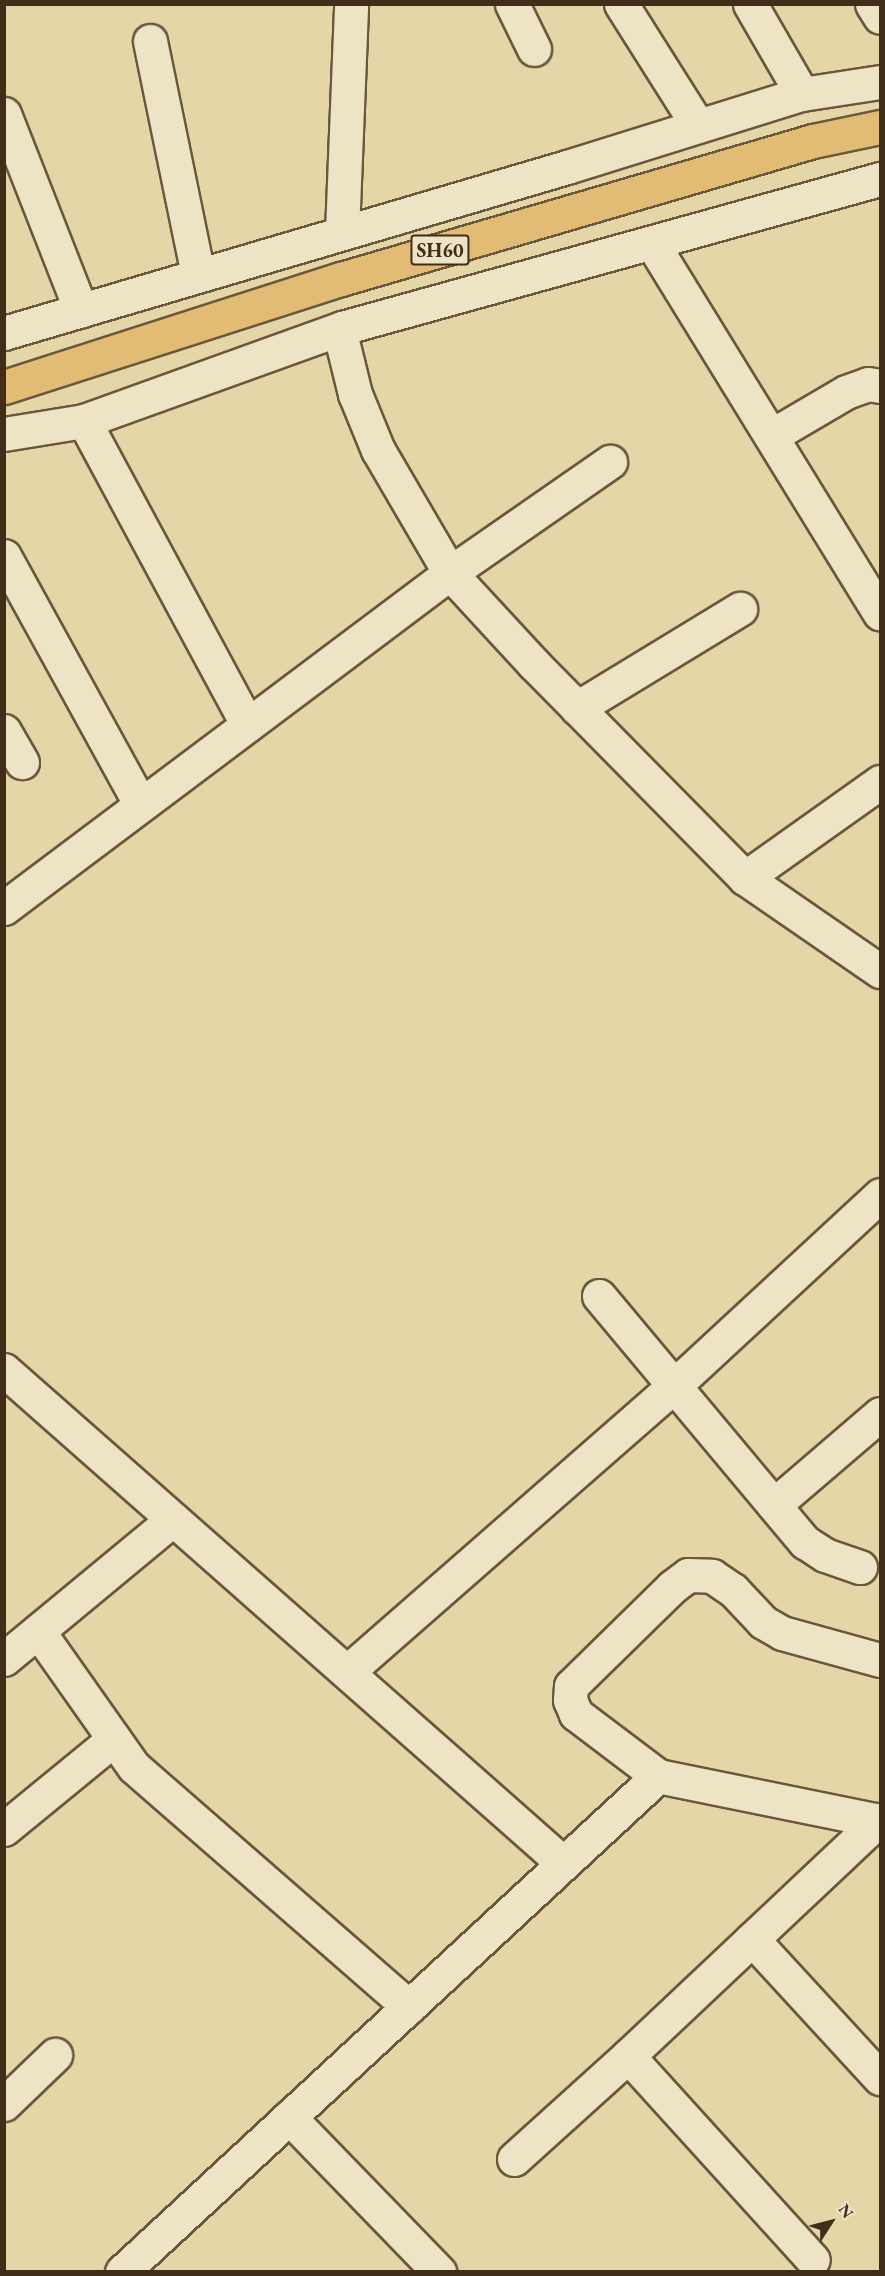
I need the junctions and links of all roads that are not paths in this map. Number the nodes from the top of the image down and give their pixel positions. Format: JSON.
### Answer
{"nodes":[{"id":1,"x":351,"y":4,"type":"edge"},
{"id":2,"x":512,"y":4,"type":"edge"},
{"id":3,"x":621,"y":4,"type":"edge"},
{"id":4,"x":750,"y":4,"type":"edge"},
{"id":5,"x":872,"y":4,"type":"edge"},
{"id":6,"x":880,"y":17,"type":"edge"},
{"id":7,"x":150,"y":41,"type":"dead end"},
{"id":8,"x":534,"y":49,"type":"dead end"},
{"id":9,"x":880,"y":78,"type":"edge"},
{"id":10,"x":802,"y":93,"type":"junction"},
{"id":11,"x":4,"y":114,"type":"edge"},
{"id":12,"x":698,"y":126,"type":"junction"},
{"id":13,"x":880,"y":127,"type":"edge"},
{"id":14,"x":880,"y":179,"type":"edge"},
{"id":15,"x":342,"y":232,"type":"junction"},
{"id":16,"x":652,"y":243,"type":"junction"},
{"id":17,"x":198,"y":275,"type":"junction"},
{"id":18,"x":81,"y":310,"type":"junction"},
{"id":19,"x":342,"y":328,"type":"junction"},
{"id":20,"x":4,"y":333,"type":"edge"},
{"id":21,"x":880,"y":386,"type":"edge"},
{"id":22,"x":4,"y":387,"type":"edge"},
{"id":23,"x":84,"y":421,"type":"junction"},
{"id":24,"x":4,"y":434,"type":"edge"},
{"id":25,"x":771,"y":436,"type":"junction"},
{"id":26,"x":610,"y":462,"type":"dead end"},
{"id":27,"x":4,"y":556,"type":"edge"},
{"id":28,"x":450,"y":573,"type":"junction"},
{"id":29,"x":740,"y":609,"type":"dead end"},
{"id":30,"x":880,"y":614,"type":"edge"},
{"id":31,"x":577,"y":708,"type":"junction"},
{"id":32,"x":248,"y":725,"type":"junction"},
{"id":33,"x":4,"y":730,"type":"edge"},
{"id":34,"x":22,"y":762,"type":"dead end"},
{"id":35,"x":880,"y":782,"type":"edge"},
{"id":36,"x":141,"y":805,"type":"junction"},
{"id":37,"x":745,"y":878,"type":"junction"},
{"id":38,"x":4,"y":908,"type":"edge"},
{"id":39,"x":880,"y":971,"type":"edge"},
{"id":40,"x":880,"y":1195,"type":"edge"},
{"id":41,"x":599,"y":1296,"type":"dead end"},
{"id":42,"x":4,"y":1370,"type":"edge"},
{"id":43,"x":674,"y":1386,"type":"junction"},
{"id":44,"x":880,"y":1414,"type":"edge"},
{"id":45,"x":774,"y":1505,"type":"junction"},
{"id":46,"x":173,"y":1519,"type":"junction"},
{"id":47,"x":860,"y":1567,"type":"dead end"},
{"id":48,"x":38,"y":1631,"type":"junction"},
{"id":49,"x":4,"y":1659,"type":"edge"},
{"id":50,"x":880,"y":1660,"type":"edge"},
{"id":51,"x":347,"y":1672,"type":"junction"},
{"id":52,"x":114,"y":1740,"type":"junction"},
{"id":53,"x":658,"y":1776,"type":"junction"},
{"id":54,"x":879,"y":1821,"type":"edge"},
{"id":55,"x":4,"y":1829,"type":"edge"},
{"id":56,"x":564,"y":1863,"type":"junction"},
{"id":57,"x":752,"y":1939,"type":"junction"},
{"id":58,"x":409,"y":2007,"type":"junction"},
{"id":59,"x":56,"y":2055,"type":"dead end"},
{"id":60,"x":628,"y":2056,"type":"junction"},
{"id":61,"x":880,"y":2078,"type":"edge"},
{"id":62,"x":4,"y":2104,"type":"edge"},
{"id":63,"x":289,"y":2117,"type":"junction"},
{"id":64,"x":514,"y":2159,"type":"dead end"},
{"id":65,"x":813,"y":2260,"type":"dead end"},
{"id":66,"x":122,"y":2271,"type":"edge"},
{"id":67,"x":439,"y":2271,"type":"edge"}],
"edges":[{"from":1,"to":15,"type":"street"},
{"from":2,"to":8,"type":"street"},
{"from":3,"to":12,"type":"street"},
{"from":4,"to":10,"type":"street"},
{"from":5,"to":6,"type":"street"},
{"from":7,"to":17,"type":"street"},
{"from":9,"to":10,"type":"street"},
{"from":10,"to":12,"type":"street"},
{"from":11,"to":18,"type":"street"},
{"from":12,"to":15,"type":"street"},
{"from":13,"to":22,"type":"main road","number":"SH60"},
{"from":14,"to":16,"type":"street"},
{"from":15,"to":17,"type":"street"},
{"from":16,"to":19,"type":"street"},
{"from":16,"to":25,"type":"street"},
{"from":17,"to":18,"type":"street"},
{"from":18,"to":20,"type":"street"},
{"from":19,"to":23,"type":"street"},
{"from":19,"to":28,"type":"street"},
{"from":21,"to":25,"type":"street"},
{"from":23,"to":24,"type":"street"},
{"from":23,"to":32,"type":"street"},
{"from":25,"to":30,"type":"street"},
{"from":26,"to":28,"type":"street"},
{"from":27,"to":36,"type":"street"},
{"from":28,"to":31,"type":"street"},
{"from":28,"to":32,"type":"street"},
{"from":29,"to":31,"type":"street"},
{"from":31,"to":37,"type":"street"},
{"from":32,"to":36,"type":"street"},
{"from":33,"to":34,"type":"street"},
{"from":35,"to":37,"type":"street"},
{"from":36,"to":38,"type":"street"},
{"from":37,"to":39,"type":"street"},
{"from":40,"to":43,"type":"street"},
{"from":41,"to":43,"type":"street"},
{"from":42,"to":46,"type":"street"},
{"from":43,"to":45,"type":"street"},
{"from":43,"to":51,"type":"street"},
{"from":44,"to":45,"type":"street"},
{"from":45,"to":47,"type":"street"},
{"from":46,"to":48,"type":"street"},
{"from":46,"to":51,"type":"street"},
{"from":48,"to":49,"type":"street"},
{"from":48,"to":52,"type":"street"},
{"from":50,"to":53,"type":"street"},
{"from":51,"to":56,"type":"street"},
{"from":52,"to":55,"type":"street"},
{"from":52,"to":58,"type":"street"},
{"from":53,"to":54,"type":"street"},
{"from":53,"to":56,"type":"street"},
{"from":54,"to":57,"type":"street"},
{"from":56,"to":58,"type":"street"},
{"from":57,"to":60,"type":"street"},
{"from":57,"to":61,"type":"street"},
{"from":58,"to":63,"type":"street"},
{"from":59,"to":62,"type":"street"},
{"from":60,"to":64,"type":"street"},
{"from":60,"to":65,"type":"street"},
{"from":63,"to":66,"type":"street"},
{"from":63,"to":67,"type":"street"}]}
